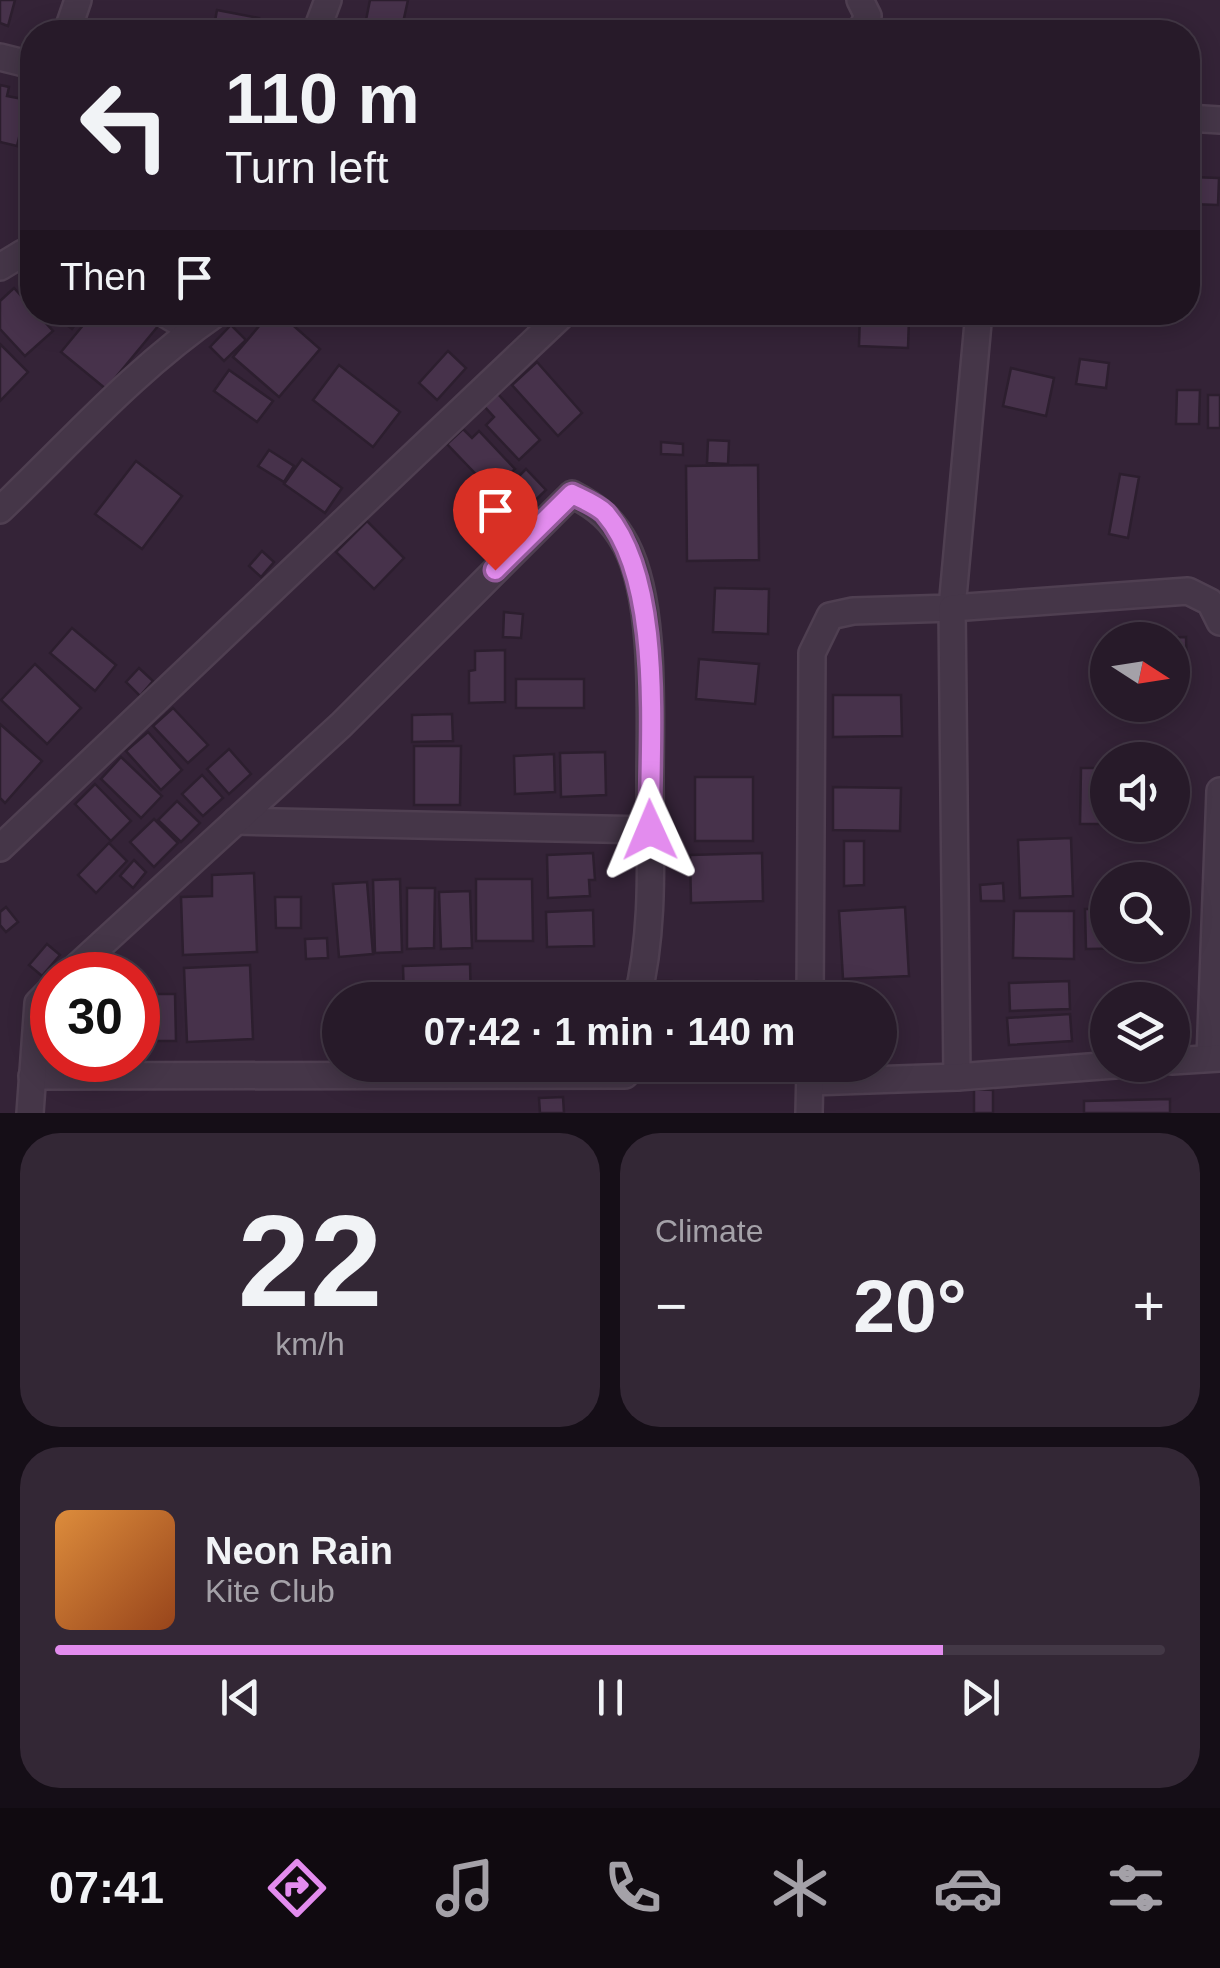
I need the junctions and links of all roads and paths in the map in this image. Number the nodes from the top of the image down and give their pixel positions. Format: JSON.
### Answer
{"nodes":[{"id":1,"x":184,"y":325,"type":"edge"},
{"id":2,"x":199,"y":325,"type":"edge"},
{"id":3,"x":551,"y":325,"type":"edge"},
{"id":4,"x":977,"y":325,"type":"edge"},
{"id":5,"x":192,"y":330,"type":"junction"},
{"id":6,"x":0,"y":510,"type":"edge"},
{"id":7,"x":952,"y":608,"type":"junction"},
{"id":8,"x":1220,"y":622,"type":"edge"},
{"id":9,"x":1220,"y":791,"type":"edge"},
{"id":10,"x":236,"y":821,"type":"junction"},
{"id":11,"x":650,"y":830,"type":"junction"},
{"id":12,"x":0,"y":848,"type":"edge"},
{"id":13,"x":93,"y":952,"type":"edge"},
{"id":14,"x":639,"y":982,"type":"edge"},
{"id":15,"x":810,"y":982,"type":"edge"},
{"id":16,"x":1215,"y":1058,"type":"edge"},
{"id":17,"x":1190,"y":1059,"type":"edge"},
{"id":18,"x":1090,"y":1067,"type":"edge"},
{"id":19,"x":897,"y":1075,"type":"edge"},
{"id":20,"x":160,"y":1077,"type":"edge"},
{"id":21,"x":957,"y":1077,"type":"junction"},
{"id":22,"x":322,"y":1078,"type":"edge"},
{"id":23,"x":32,"y":1082,"type":"edge"},
{"id":24,"x":810,"y":1082,"type":"edge"},
{"id":25,"x":30,"y":1113,"type":"edge"},
{"id":26,"x":809,"y":1113,"type":"edge"}],
"edges":[{"from":1,"to":5,"type":"street"},
{"from":2,"to":5,"type":"street"},
{"from":3,"to":12,"type":"street"},
{"from":4,"to":7,"type":"street"},
{"from":5,"to":6,"type":"street"},
{"from":7,"to":8,"type":"street"},
{"from":7,"to":15,"type":"street"},
{"from":7,"to":21,"type":"street"},
{"from":9,"to":16,"type":"street"},
{"from":10,"to":11,"type":"street"},
{"from":10,"to":11,"type":"street"},
{"from":10,"to":13,"type":"street"},
{"from":11,"to":14,"type":"street"},
{"from":16,"to":17,"type":"street"},
{"from":18,"to":21,"type":"street"},
{"from":19,"to":21,"type":"street"},
{"from":20,"to":22,"type":"street"},
{"from":23,"to":25,"type":"street"},
{"from":24,"to":26,"type":"street"}]}
